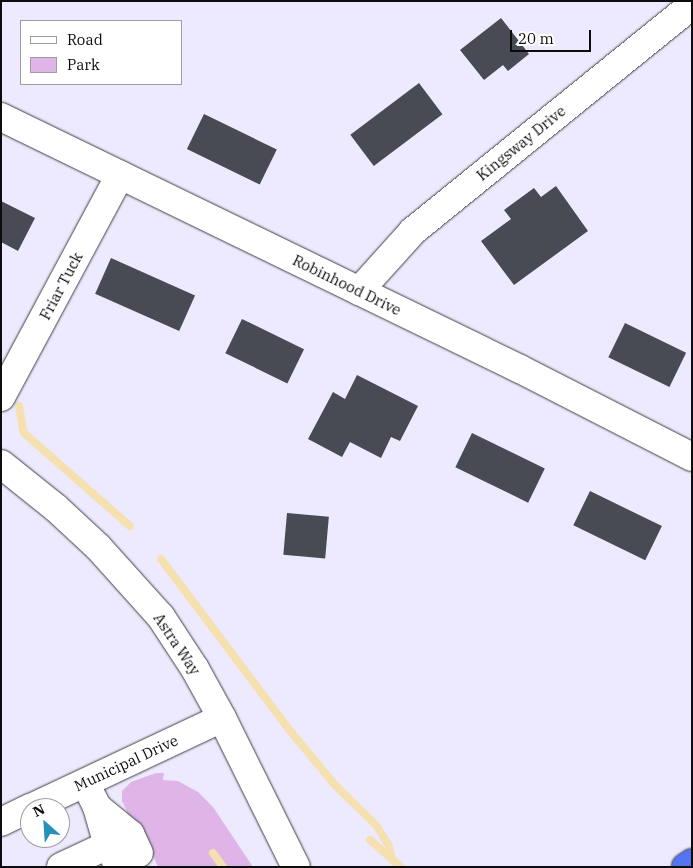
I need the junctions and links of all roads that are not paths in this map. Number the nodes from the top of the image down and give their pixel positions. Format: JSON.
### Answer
{"nodes":[{"id":1,"x":692,"y":5,"type":"edge"},
{"id":2,"x":1,"y":117,"type":"edge"},
{"id":3,"x":120,"y":175,"type":"junction"},
{"id":4,"x":359,"y":291,"type":"junction"},
{"id":5,"x":1,"y":397,"type":"edge"},
{"id":6,"x":692,"y":456,"type":"edge"},
{"id":7,"x":1,"y":464,"type":"edge"},
{"id":8,"x":222,"y":718,"type":"junction"},
{"id":9,"x":85,"y":783,"type":"junction"},
{"id":10,"x":52,"y":798,"type":"edge"},
{"id":11,"x":20,"y":813,"type":"edge"},
{"id":12,"x":1,"y":822,"type":"edge"},
{"id":13,"x":122,"y":855,"type":"edge"},
{"id":14,"x":692,"y":863,"type":"edge"},
{"id":15,"x":61,"y":867,"type":"edge"},
{"id":16,"x":296,"y":867,"type":"edge"},
{"id":17,"x":686,"y":867,"type":"edge"}],
"edges":[{"from":1,"to":4,"type":"street","name":"Kingsway Drive"},
{"from":2,"to":3,"type":"street","name":"Robinhood Drive"},
{"from":3,"to":4,"type":"street","name":"Robinhood Drive"},
{"from":3,"to":5,"type":"street","name":"Friar Tuck"},
{"from":4,"to":6,"type":"street","name":"Robinhood Drive"},
{"from":7,"to":8,"type":"street","name":"Astra Way"},
{"from":8,"to":9,"type":"street","name":"Municipal Drive"},
{"from":8,"to":16,"type":"street","name":"Astra Way"},
{"from":9,"to":10,"type":"street","name":"Municipal Drive"},
{"from":9,"to":13,"type":"street"},
{"from":11,"to":12,"type":"street","name":"Municipal Drive"},
{"from":13,"to":15,"type":"street"},
{"from":14,"to":17,"type":"highway"}]}
